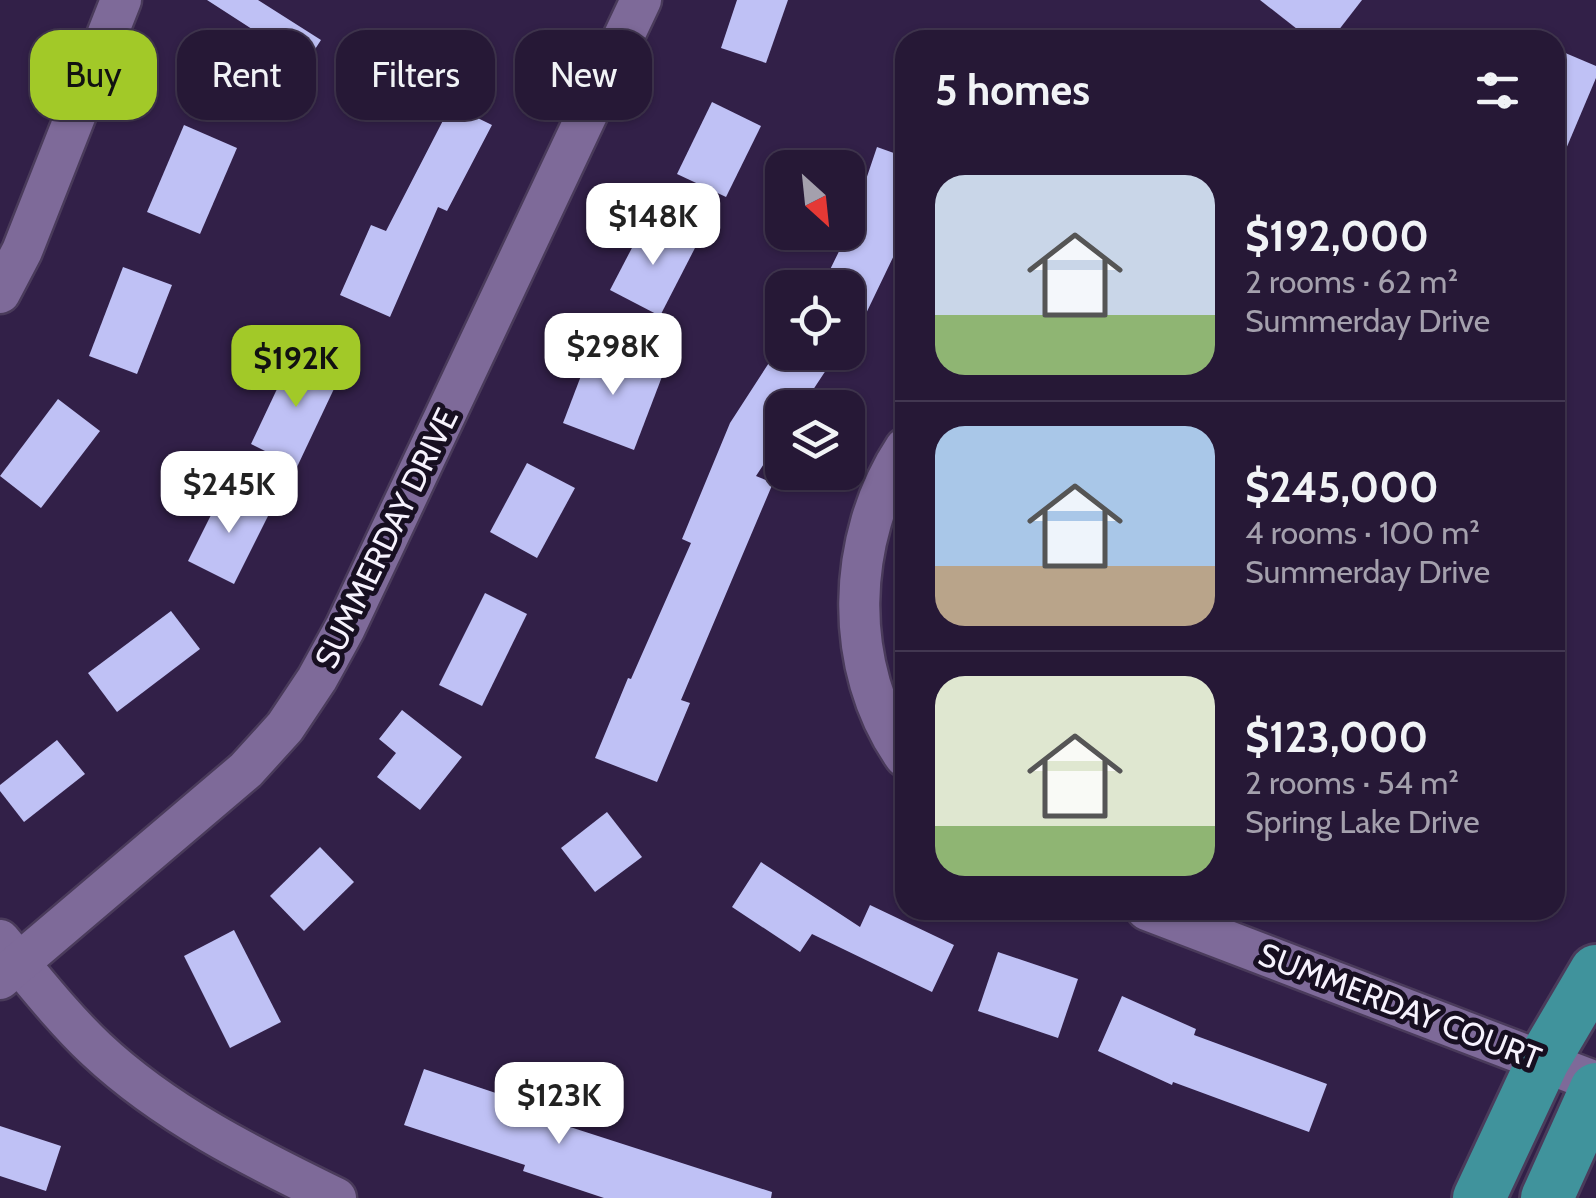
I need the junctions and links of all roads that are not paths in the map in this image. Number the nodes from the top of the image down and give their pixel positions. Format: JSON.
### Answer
{"nodes":[{"id":1,"x":122,"y":0,"type":"edge"},
{"id":2,"x":641,"y":0,"type":"edge"},
{"id":3,"x":0,"y":293,"type":"edge"},
{"id":4,"x":895,"y":468,"type":"edge"},
{"id":5,"x":895,"y":737,"type":"edge"},
{"id":6,"x":1173,"y":920,"type":"edge"},
{"id":7,"x":6,"y":961,"type":"edge"},
{"id":8,"x":1596,"y":972,"type":"edge"},
{"id":9,"x":1543,"y":1061,"type":"junction"},
{"id":10,"x":1596,"y":1082,"type":"edge"},
{"id":11,"x":1596,"y":1090,"type":"edge"},
{"id":12,"x":336,"y":1198,"type":"edge"},
{"id":13,"x":1480,"y":1198,"type":"edge"},
{"id":14,"x":1547,"y":1198,"type":"edge"}],
"edges":[{"from":1,"to":3,"type":"street"},
{"from":2,"to":7,"type":"street","name":"SUMMERDAY DRIVE"},
{"from":4,"to":5,"type":"street"},
{"from":6,"to":9,"type":"street","name":"SUMMERDAY COURT"},
{"from":7,"to":12,"type":"street"},
{"from":8,"to":9,"type":"main road"},
{"from":9,"to":10,"type":"street","name":"SUMMERDAY COURT"},
{"from":9,"to":13,"type":"main road"},
{"from":11,"to":14,"type":"main road"}]}
